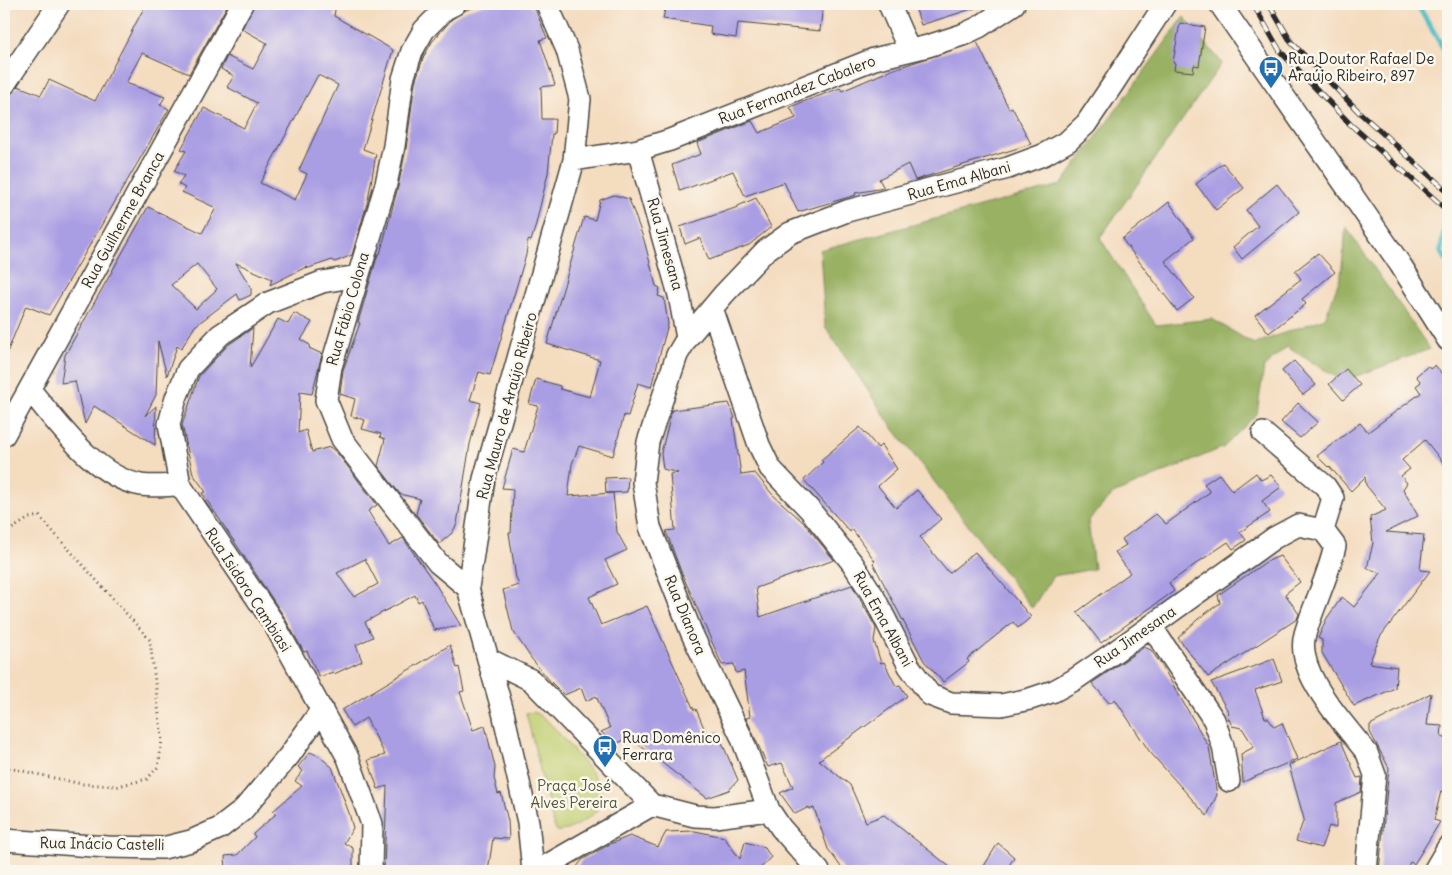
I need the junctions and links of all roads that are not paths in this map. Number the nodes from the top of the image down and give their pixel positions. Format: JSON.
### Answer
{"nodes":[{"id":1,"x":59,"y":4,"type":"edge"},
{"id":2,"x":242,"y":4,"type":"edge"},
{"id":3,"x":455,"y":4,"type":"edge"},
{"id":4,"x":547,"y":4,"type":"edge"},
{"id":5,"x":889,"y":4,"type":"edge"},
{"id":6,"x":1014,"y":4,"type":"edge"},
{"id":7,"x":1165,"y":4,"type":"edge"},
{"id":8,"x":1220,"y":4,"type":"edge"},
{"id":9,"x":909,"y":50,"type":"junction"},
{"id":10,"x":4,"y":85,"type":"edge"},
{"id":11,"x":638,"y":150,"type":"junction"},
{"id":12,"x":574,"y":160,"type":"junction"},
{"id":13,"x":358,"y":276,"type":"junction"},
{"id":14,"x":712,"y":308,"type":"junction"},
{"id":15,"x":687,"y":338,"type":"junction"},
{"id":16,"x":1448,"y":340,"type":"edge"},
{"id":17,"x":30,"y":390,"type":"junction"},
{"id":18,"x":1263,"y":433,"type":"dead end"},
{"id":19,"x":4,"y":435,"type":"edge"},
{"id":20,"x":180,"y":485,"type":"junction"},
{"id":21,"x":1323,"y":530,"type":"junction"},
{"id":22,"x":468,"y":588,"type":"junction"},
{"id":23,"x":1151,"y":626,"type":"junction"},
{"id":24,"x":488,"y":659,"type":"junction"},
{"id":25,"x":930,"y":695,"type":"joint"},
{"id":26,"x":322,"y":709,"type":"junction"},
{"id":27,"x":1229,"y":782,"type":"dead end"},
{"id":28,"x":652,"y":805,"type":"junction"},
{"id":29,"x":768,"y":810,"type":"junction"},
{"id":30,"x":4,"y":840,"type":"edge"},
{"id":31,"x":1448,"y":847,"type":"edge"},
{"id":32,"x":371,"y":871,"type":"edge"},
{"id":33,"x":533,"y":871,"type":"edge"},
{"id":34,"x":537,"y":871,"type":"edge"},
{"id":35,"x":819,"y":871,"type":"edge"},
{"id":36,"x":1366,"y":871,"type":"edge"},
{"id":37,"x":1434,"y":871,"type":"edge"}],
"edges":[{"from":1,"to":10,"type":"street"},
{"from":2,"to":17,"type":"street","name":"Rua Guilherme Branca"},
{"from":3,"to":13,"type":"street","name":"Rua Fábio Colona"},
{"from":4,"to":12,"type":"street","name":"Rua Mauro de Araújo Ribeiro"},
{"from":5,"to":9,"type":"street"},
{"from":6,"to":9,"type":"street","name":"Rua Fernandez Cabalero"},
{"from":7,"to":14,"type":"street","name":"Rua Ema Albani"},
{"from":8,"to":16,"type":"street"},
{"from":9,"to":11,"type":"street","name":"Rua Fernandez Cabalero"},
{"from":11,"to":12,"type":"street","name":"Rua Fernandez Cabalero"},
{"from":11,"to":15,"type":"street","name":"Rua Jimesana"},
{"from":12,"to":22,"type":"street","name":"Rua Mauro de Araújo Ribeiro"},
{"from":13,"to":20,"type":"street"},
{"from":13,"to":22,"type":"street","name":"Rua Fábio Colona"},
{"from":14,"to":15,"type":"street","name":"Rua Ema Albani"},
{"from":14,"to":25,"type":"street","name":"Rua Ema Albani"},
{"from":15,"to":29,"type":"street","name":"Rua Dianora"},
{"from":17,"to":19,"type":"street","name":"Rua Guilherme Branca"},
{"from":17,"to":20,"type":"street"},
{"from":18,"to":21,"type":"street"},
{"from":20,"to":26,"type":"street","name":"Rua Isidoro Cambiasi"},
{"from":21,"to":23,"type":"street","name":"Rua Jimesana"},
{"from":21,"to":36,"type":"street"},
{"from":22,"to":24,"type":"street","name":"Rua Mauro de Araújo Ribeiro"},
{"from":23,"to":25,"type":"street","name":"Rua Jimesana"},
{"from":23,"to":27,"type":"street"},
{"from":24,"to":28,"type":"street"},
{"from":24,"to":33,"type":"street","name":"Rua Mauro de Araújo Ribeiro"},
{"from":26,"to":30,"type":"street","name":"Rua Inácio Castelli"},
{"from":26,"to":32,"type":"street","name":"Rua Isidoro Cambiasi"},
{"from":28,"to":29,"type":"street"},
{"from":28,"to":34,"type":"street"},
{"from":29,"to":35,"type":"street","name":"Rua Dianora"},
{"from":31,"to":37,"type":"street"}]}
